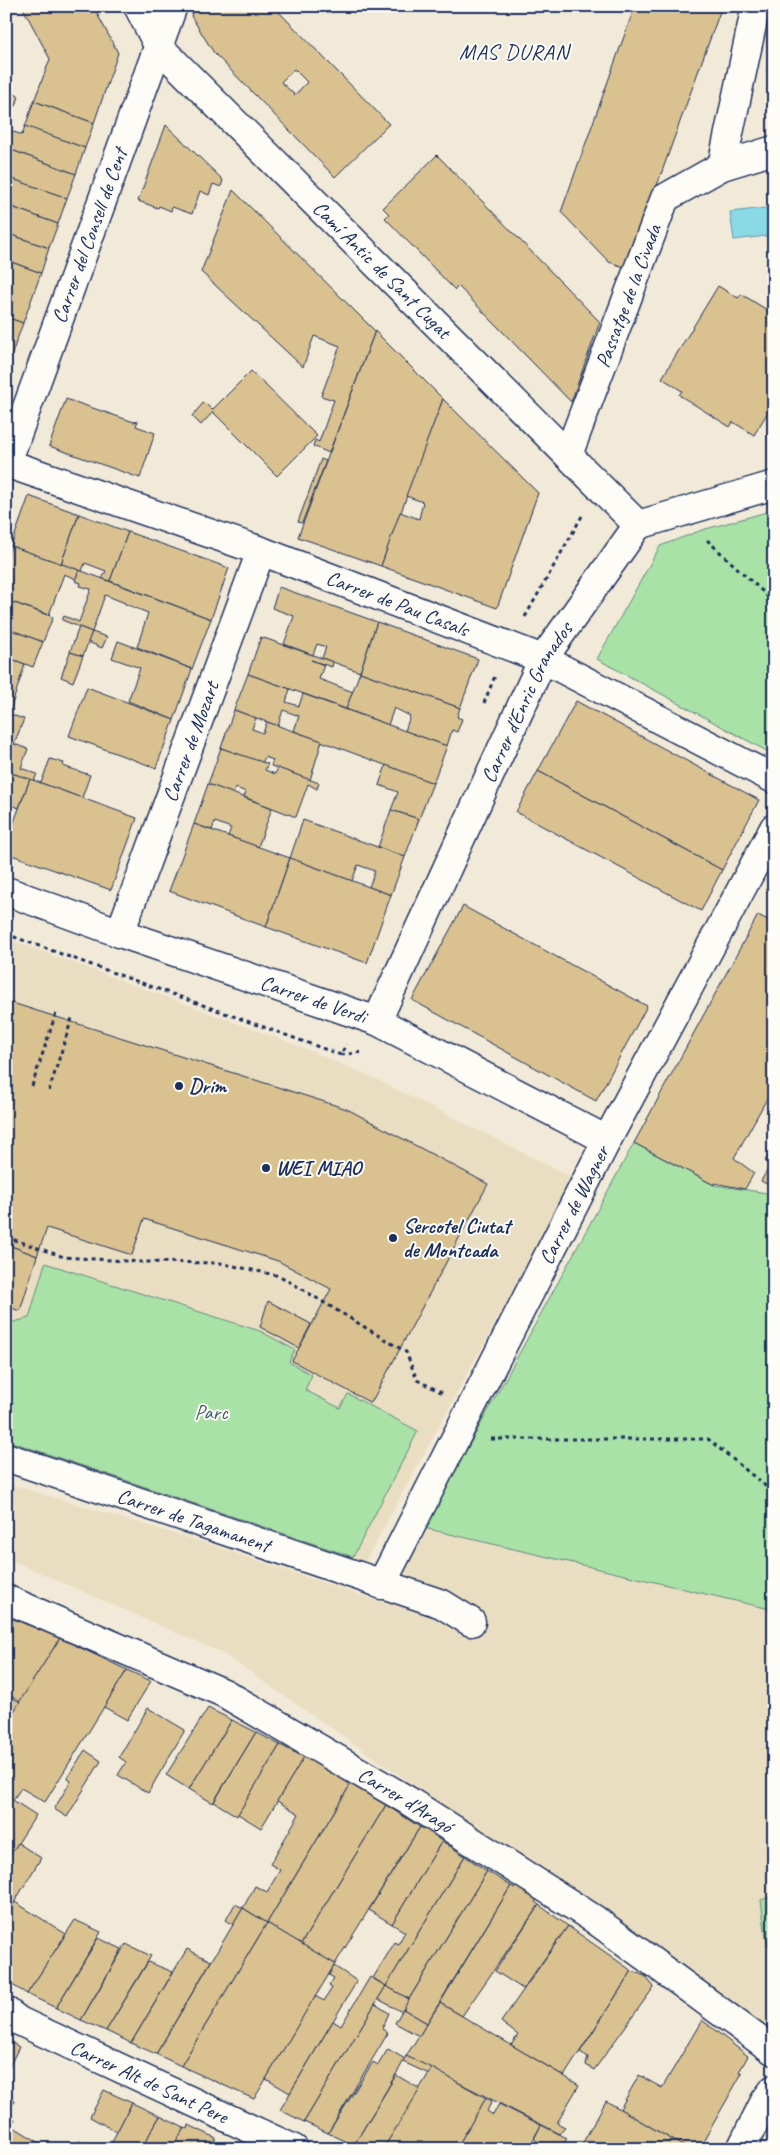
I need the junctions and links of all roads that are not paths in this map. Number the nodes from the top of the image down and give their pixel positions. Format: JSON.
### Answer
{"nodes":[{"id":1,"x":138,"y":6,"type":"edge"},
{"id":2,"x":173,"y":6,"type":"edge"},
{"id":3,"x":756,"y":6,"type":"edge"},
{"id":4,"x":159,"y":47,"type":"junction"},
{"id":5,"x":774,"y":150,"type":"edge"},
{"id":6,"x":722,"y":166,"type":"junction"},
{"id":7,"x":568,"y":455,"type":"junction"},
{"id":8,"x":6,"y":464,"type":"edge"},
{"id":9,"x":774,"y":485,"type":"edge"},
{"id":10,"x":638,"y":525,"type":"junction"},
{"id":11,"x":260,"y":551,"type":"junction"},
{"id":12,"x":543,"y":659,"type":"junction"},
{"id":13,"x":774,"y":779,"type":"edge"},
{"id":14,"x":774,"y":828,"type":"edge"},
{"id":15,"x":6,"y":891,"type":"edge"},
{"id":16,"x":120,"y":933,"type":"junction"},
{"id":17,"x":368,"y":1018,"type":"junction"},
{"id":18,"x":608,"y":1140,"type":"junction"},
{"id":19,"x":6,"y":1457,"type":"edge"},
{"id":20,"x":381,"y":1585,"type":"junction"},
{"id":21,"x":6,"y":1599,"type":"edge"},
{"id":22,"x":470,"y":1622,"type":"dead end"},
{"id":23,"x":6,"y":2011,"type":"edge"},
{"id":24,"x":774,"y":2051,"type":"edge"},
{"id":25,"x":774,"y":2089,"type":"edge"},
{"id":26,"x":294,"y":2149,"type":"edge"},
{"id":27,"x":741,"y":2149,"type":"edge"}],
"edges":[{"from":1,"to":4,"type":"street","name":"Camí Antic de Sant Cugat"},
{"from":2,"to":4,"type":"street","name":"Carrer del Consell de Cent"},
{"from":3,"to":6,"type":"street"},
{"from":4,"to":7,"type":"street","name":"Camí Antic de Sant Cugat"},
{"from":4,"to":8,"type":"street","name":"Carrer del Consell de Cent"},
{"from":5,"to":6,"type":"street","name":"Passatge de la Civada"},
{"from":6,"to":7,"type":"street","name":"Passatge de la Civada"},
{"from":7,"to":10,"type":"street","name":"Camí Antic de Sant Cugat"},
{"from":8,"to":11,"type":"street","name":"Carrer de Pau Casals"},
{"from":9,"to":10,"type":"street"},
{"from":10,"to":12,"type":"street","name":"Carrer d'Enric Granados"},
{"from":11,"to":12,"type":"street","name":"Carrer de Pau Casals"},
{"from":11,"to":16,"type":"street","name":"Carrer de Mozart"},
{"from":12,"to":13,"type":"street","name":"Carrer de Pau Casals"},
{"from":12,"to":17,"type":"street","name":"Carrer d'Enric Granados"},
{"from":14,"to":18,"type":"street","name":"Carrer de Wagner"},
{"from":15,"to":16,"type":"street","name":"Carrer de Verdi"},
{"from":16,"to":17,"type":"street","name":"Carrer de Verdi"},
{"from":17,"to":18,"type":"street","name":"Carrer de Verdi"},
{"from":18,"to":20,"type":"street","name":"Carrer de Wagner"},
{"from":19,"to":20,"type":"street","name":"Carrer de Tagamanent"},
{"from":20,"to":22,"type":"street","name":"Carrer de Tagamanent"},
{"from":21,"to":24,"type":"street","name":"Carrer d'Aragó"},
{"from":23,"to":26,"type":"street","name":"Carrer Alt de Sant Pere"},
{"from":25,"to":27,"type":"street"}]}
